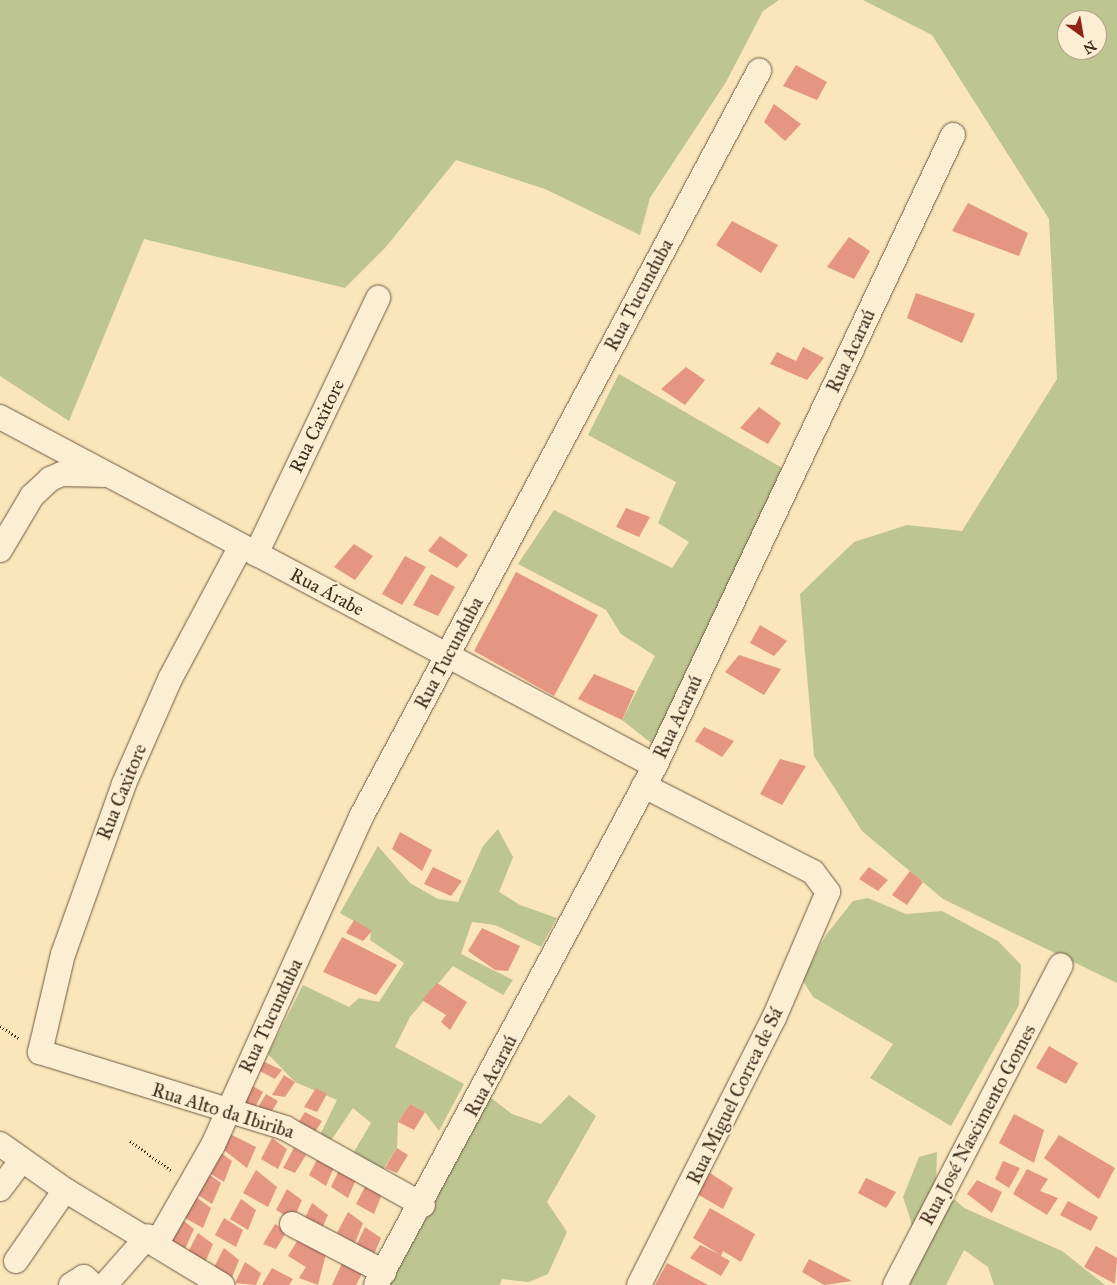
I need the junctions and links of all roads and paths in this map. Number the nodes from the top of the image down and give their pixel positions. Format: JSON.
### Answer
{"nodes":[{"id":1,"x":758,"y":71,"type":"dead end"},
{"id":2,"x":953,"y":135,"type":"dead end"},
{"id":3,"x":378,"y":298,"type":"dead end"},
{"id":4,"x":0,"y":417,"type":"edge"},
{"id":5,"x":117,"y":476,"type":"junction"},
{"id":6,"x":40,"y":485,"type":"junction"},
{"id":7,"x":0,"y":516,"type":"edge"},
{"id":8,"x":0,"y":550,"type":"edge"},
{"id":9,"x":249,"y":550,"type":"junction"},
{"id":10,"x":447,"y":656,"type":"junction"},
{"id":11,"x":649,"y":776,"type":"junction"},
{"id":12,"x":826,"y":904,"type":"joint"},
{"id":13,"x":1062,"y":965,"type":"dead end"},
{"id":14,"x":40,"y":1052,"type":"joint"},
{"id":15,"x":227,"y":1111,"type":"junction"},
{"id":16,"x":130,"y":1141,"type":"dead end"},
{"id":17,"x":0,"y":1144,"type":"edge"},
{"id":18,"x":21,"y":1161,"type":"junction"},
{"id":19,"x":191,"y":1185,"type":"junction"},
{"id":20,"x":0,"y":1189,"type":"edge"},
{"id":21,"x":65,"y":1190,"type":"junction"},
{"id":22,"x":423,"y":1204,"type":"junction"},
{"id":23,"x":292,"y":1224,"type":"dead end"},
{"id":24,"x":152,"y":1240,"type":"junction"},
{"id":25,"x":16,"y":1262,"type":"dead end"},
{"id":26,"x":380,"y":1279,"type":"edge"},
{"id":27,"x":71,"y":1285,"type":"edge"},
{"id":28,"x":93,"y":1285,"type":"edge"},
{"id":29,"x":105,"y":1285,"type":"edge"},
{"id":30,"x":222,"y":1285,"type":"edge"},
{"id":31,"x":639,"y":1285,"type":"edge"},
{"id":32,"x":895,"y":1285,"type":"edge"}],
"edges":[{"from":1,"to":10,"type":"street","name":"Rua Tucunduba"},
{"from":2,"to":11,"type":"street","name":"Rua Acaraú"},
{"from":3,"to":9,"type":"street","name":"Rua Caxitore"},
{"from":4,"to":5,"type":"street","name":"Rua Árabe"},
{"from":5,"to":6,"type":"street"},
{"from":5,"to":9,"type":"street","name":"Rua Árabe"},
{"from":6,"to":7,"type":"street"},
{"from":6,"to":8,"type":"street"},
{"from":9,"to":10,"type":"street","name":"Rua Árabe"},
{"from":9,"to":14,"type":"street","name":"Rua Caxitore"},
{"from":10,"to":11,"type":"street","name":"Rua Árabe"},
{"from":10,"to":15,"type":"street","name":"Rua Tucunduba"},
{"from":11,"to":12,"type":"street","name":"Rua Árabe"},
{"from":11,"to":22,"type":"street","name":"Rua Acaraú"},
{"from":12,"to":31,"type":"street","name":"Rua Miguel Correa de Sá"},
{"from":13,"to":32,"type":"street","name":"Rua José Nascimento Gomes"},
{"from":14,"to":15,"type":"street","name":"Rua Alto da Ibiriba"},
{"from":15,"to":19,"type":"street","name":"Rua Tucunduba"},
{"from":15,"to":22,"type":"street","name":"Rua Alto da Ibiriba"},
{"from":16,"to":19,"type":"path"},
{"from":17,"to":18,"type":"street"},
{"from":18,"to":20,"type":"street"},
{"from":18,"to":21,"type":"street"},
{"from":19,"to":24,"type":"street","name":"Rua Tucunduba"},
{"from":21,"to":24,"type":"street"},
{"from":21,"to":25,"type":"street"},
{"from":22,"to":26,"type":"street","name":"Rua Acaraú"},
{"from":23,"to":26,"type":"street"},
{"from":24,"to":29,"type":"street","name":"Rua Tucunduba"},
{"from":24,"to":30,"type":"street"},
{"from":27,"to":28,"type":"street"}]}
